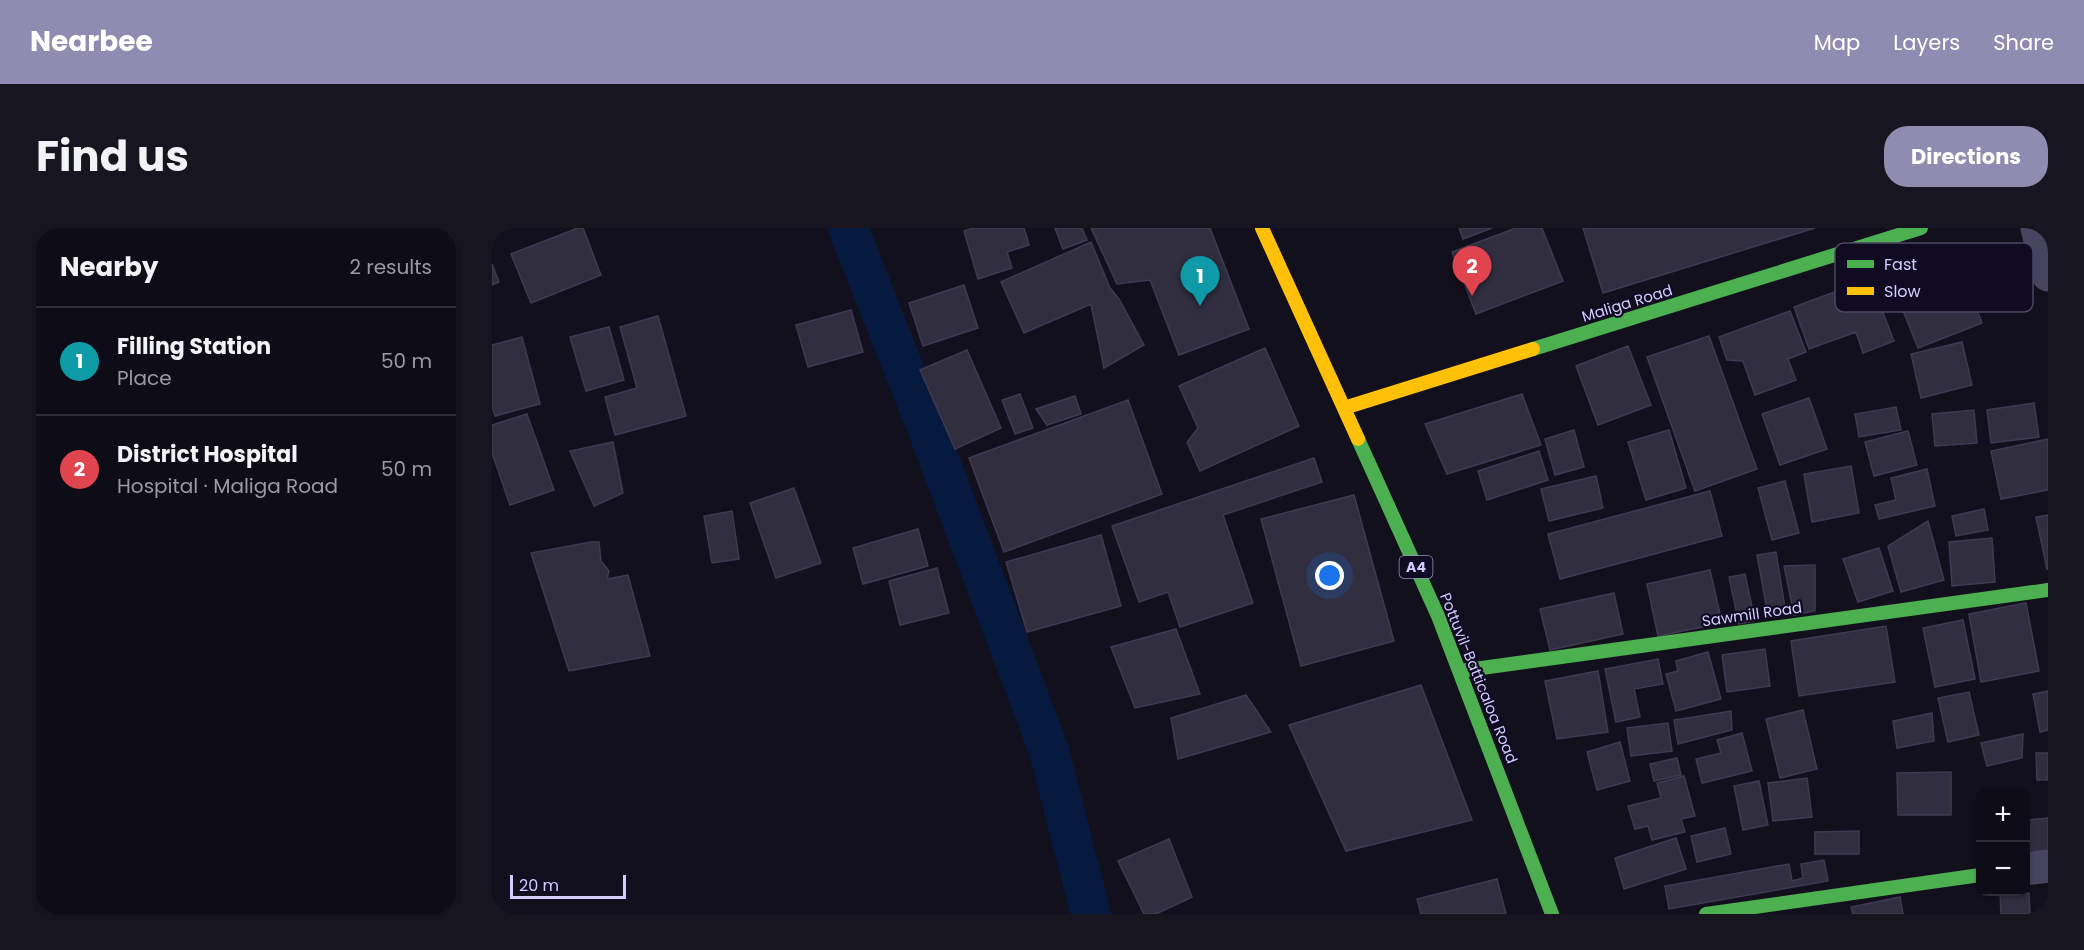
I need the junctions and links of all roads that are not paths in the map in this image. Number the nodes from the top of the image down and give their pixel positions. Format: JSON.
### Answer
{"nodes":[{"id":1,"x":1262,"y":228,"type":"edge"},
{"id":2,"x":1921,"y":228,"type":"edge"},
{"id":3,"x":2037,"y":228,"type":"edge"},
{"id":4,"x":1873,"y":243,"type":"edge"},
{"id":5,"x":1835,"y":255,"type":"edge"},
{"id":6,"x":2048,"y":275,"type":"edge"},
{"id":7,"x":1344,"y":408,"type":"junction"},
{"id":8,"x":2048,"y":590,"type":"edge"},
{"id":9,"x":1460,"y":671,"type":"junction"},
{"id":10,"x":2048,"y":866,"type":"edge"},
{"id":11,"x":2030,"y":868,"type":"edge"},
{"id":12,"x":1976,"y":876,"type":"edge"},
{"id":13,"x":1552,"y":914,"type":"edge"},
{"id":14,"x":1706,"y":914,"type":"edge"}],
"edges":[{"from":1,"to":7,"type":"main road","name":"Pottuvil-Batticaloa Road","number":"A4"},
{"from":2,"to":4,"type":"main road","name":"Maliga Road"},
{"from":3,"to":6,"type":"street"},
{"from":5,"to":7,"type":"main road","name":"Maliga Road"},
{"from":7,"to":9,"type":"main road","name":"Pottuvil-Batticaloa Road","number":"A4"},
{"from":8,"to":9,"type":"main road","name":"Sawmill Road"},
{"from":9,"to":13,"type":"main road","name":"Pottuvil-Batticaloa Road","number":"A4"},
{"from":10,"to":11,"type":"street"},
{"from":12,"to":14,"type":"main road"}]}
